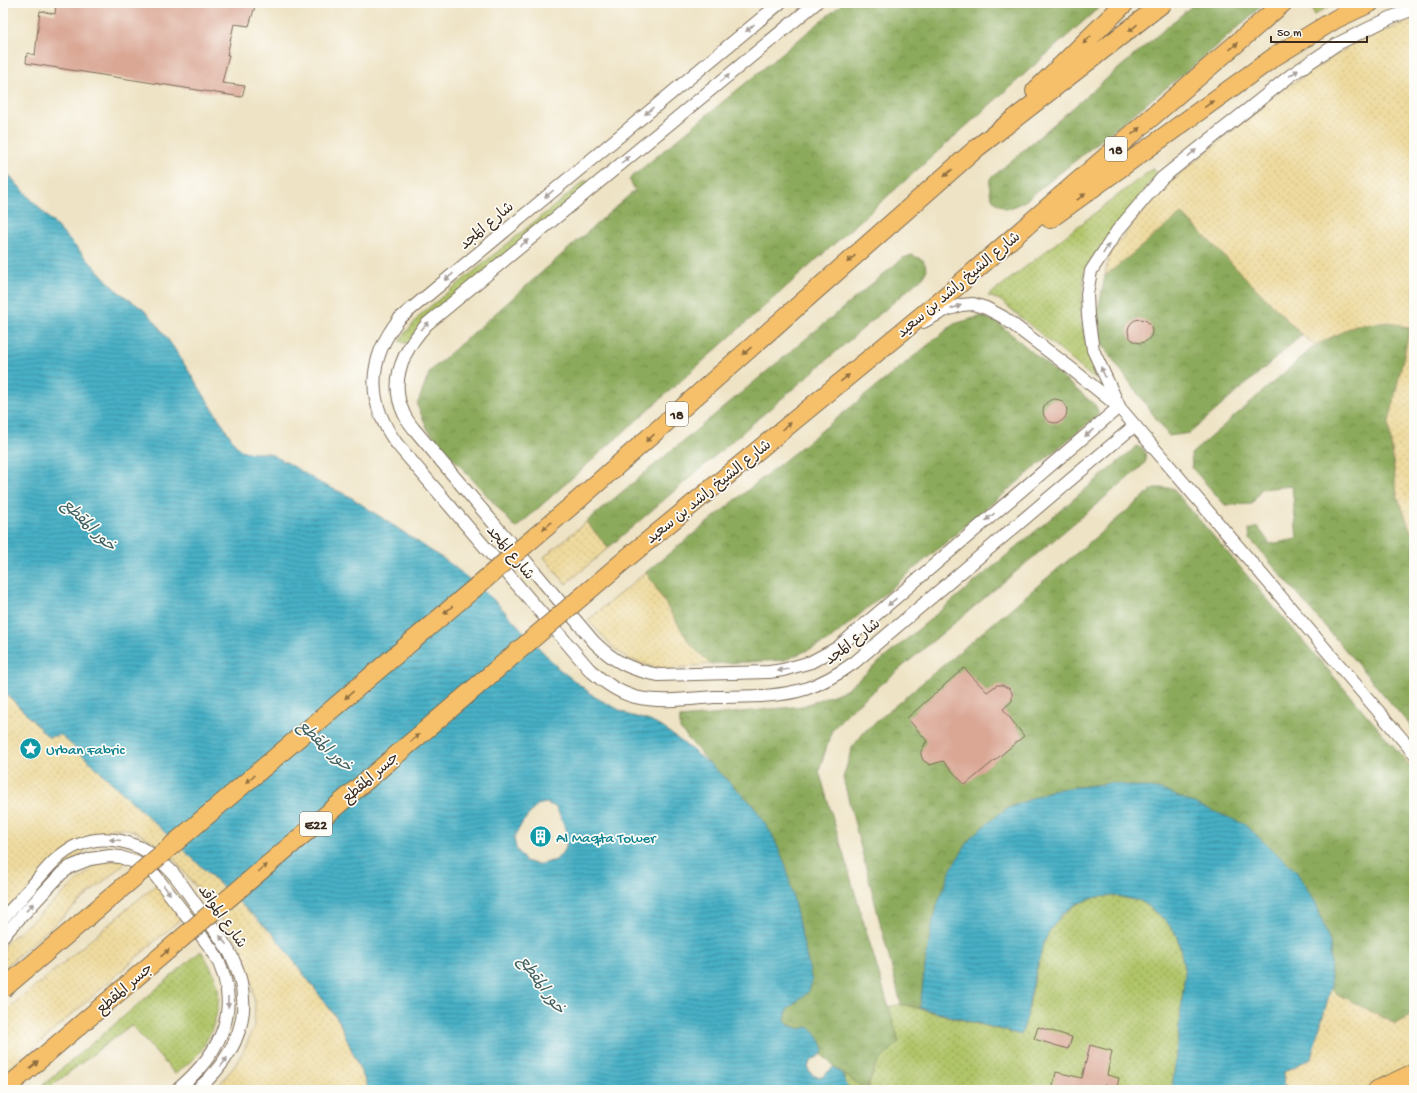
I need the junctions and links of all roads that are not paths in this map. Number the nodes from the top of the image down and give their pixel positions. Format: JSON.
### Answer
{"nodes":[{"id":1,"x":780,"y":3,"type":"edge"},
{"id":2,"x":816,"y":3,"type":"edge"},
{"id":3,"x":1125,"y":3,"type":"edge"},
{"id":4,"x":1163,"y":3,"type":"edge"},
{"id":5,"x":1283,"y":3,"type":"edge"},
{"id":6,"x":1370,"y":3,"type":"edge"},
{"id":7,"x":1414,"y":9,"type":"edge"},
{"id":8,"x":978,"y":148,"type":"junction"},
{"id":9,"x":948,"y":294,"type":"junction"},
{"id":10,"x":896,"y":336,"type":"junction"},
{"id":11,"x":1119,"y":408,"type":"junction"},
{"id":12,"x":1134,"y":426,"type":"junction"},
{"id":13,"x":627,"y":558,"type":"joint"},
{"id":14,"x":1414,"y":753,"type":"edge"},
{"id":15,"x":3,"y":918,"type":"edge"},
{"id":16,"x":3,"y":936,"type":"edge"},
{"id":17,"x":3,"y":989,"type":"edge"},
{"id":18,"x":1414,"y":1074,"type":"edge"},
{"id":19,"x":4,"y":1090,"type":"edge"},
{"id":20,"x":177,"y":1090,"type":"edge"},
{"id":21,"x":197,"y":1090,"type":"edge"},
{"id":22,"x":1377,"y":1090,"type":"edge"}],
"edges":[{"from":1,"to":12,"type":"street","name":"شارع المَجد","one_way":true},
{"from":11,"to":2,"type":"street","name":"شارع المَجد","one_way":true},
{"from":3,"to":8,"type":"highway","one_way":true},
{"from":4,"to":8,"type":"highway","number":"18","one_way":true},
{"from":9,"to":5,"type":"highway","name":"شارع الشيخ راشد بن سعيد","number":"18","one_way":true},
{"from":9,"to":6,"type":"highway","one_way":true},
{"from":11,"to":7,"type":"street","one_way":true},
{"from":8,"to":17,"type":"highway","number":"18","one_way":true,"bridge":true},
{"from":9,"to":10,"type":"highway","name":"شارع الشيخ راشد بن سعيد","number":"18"},
{"from":10,"to":11,"type":"street","one_way":true},
{"from":13,"to":10,"type":"highway","name":"شارع الشيخ راشد بن سعيد","number":"18","one_way":true},
{"from":11,"to":12,"type":"street"},
{"from":12,"to":14,"type":"street"},
{"from":19,"to":13,"type":"highway","name":"جسر المقطع","number":"E22","one_way":true,"bridge":true},
{"from":21,"to":15,"type":"street","name":"شارع المواقد","one_way":true},
{"from":16,"to":20,"type":"street","name":"شارع المواقد","one_way":true},
{"from":18,"to":22,"type":"highway"}]}
